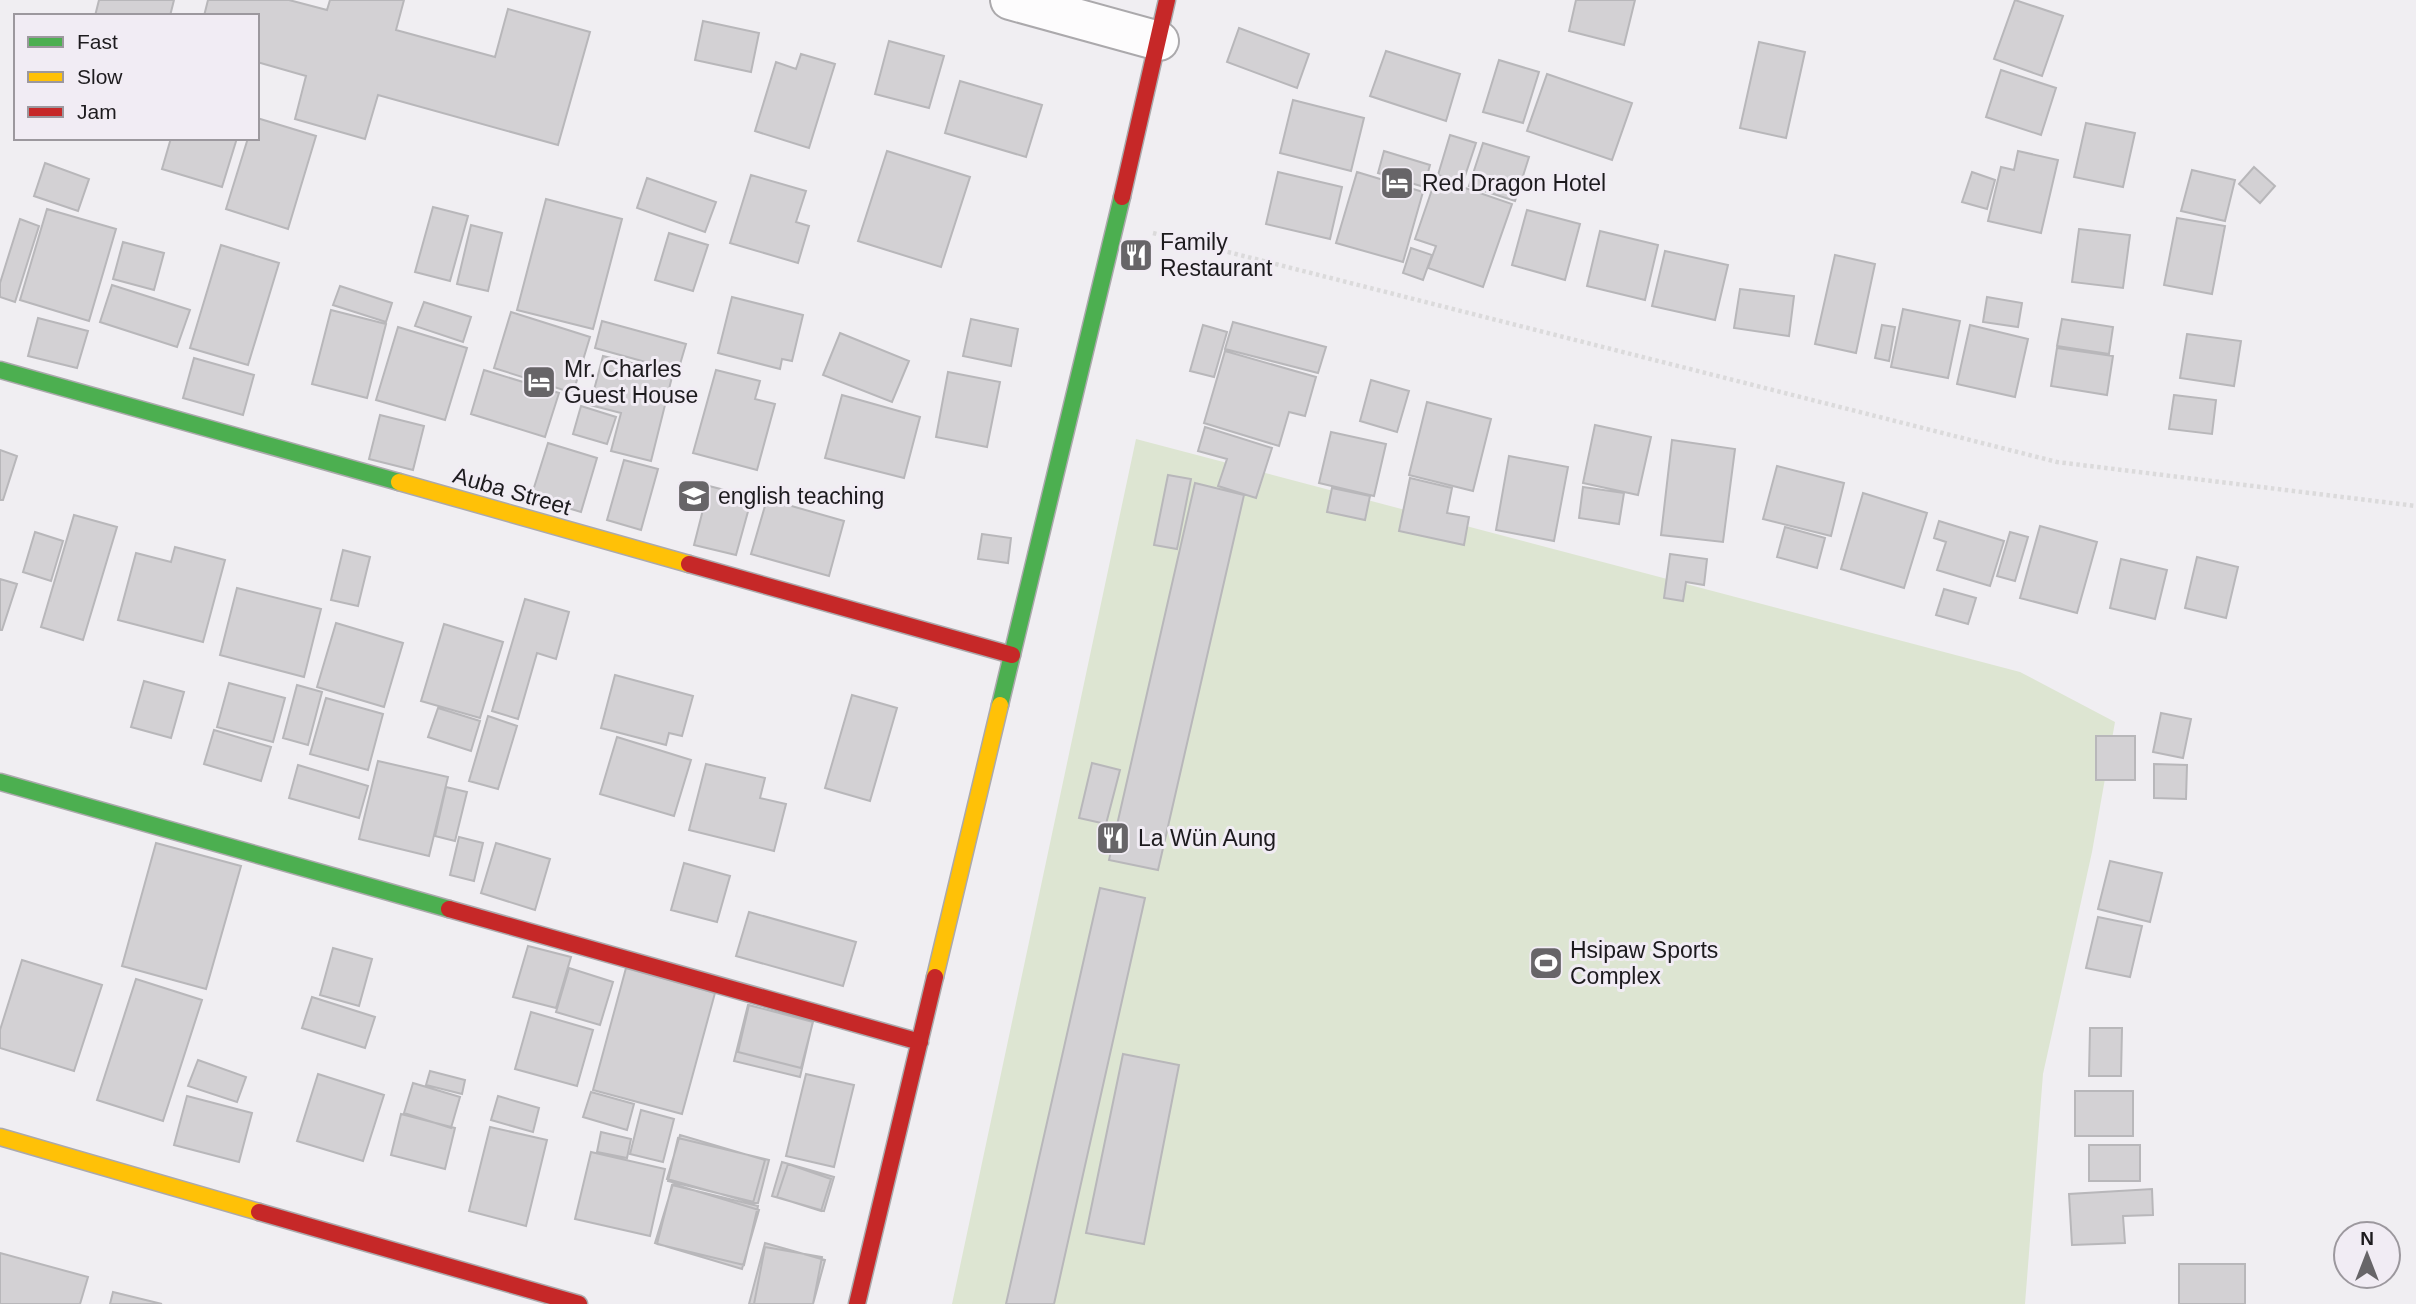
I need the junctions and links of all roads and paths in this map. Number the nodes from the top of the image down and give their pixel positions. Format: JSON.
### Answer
{"nodes":[{"id":1,"x":1010,"y":0,"type":"edge"},
{"id":2,"x":1167,"y":0,"type":"edge"},
{"id":3,"x":1159,"y":41,"type":"junction"},
{"id":4,"x":1115,"y":223,"type":"junction"},
{"id":5,"x":0,"y":370,"type":"edge"},
{"id":6,"x":2416,"y":506,"type":"edge"},
{"id":7,"x":1012,"y":655,"type":"junction"},
{"id":8,"x":0,"y":782,"type":"edge"},
{"id":9,"x":920,"y":1042,"type":"junction"},
{"id":10,"x":0,"y":1137,"type":"edge"},
{"id":11,"x":579,"y":1304,"type":"edge"},
{"id":12,"x":857,"y":1304,"type":"edge"}],
"edges":[{"from":1,"to":3,"type":"street"},
{"from":2,"to":3,"type":"street"},
{"from":3,"to":4,"type":"street"},
{"from":4,"to":6,"type":"path"},
{"from":4,"to":7,"type":"street"},
{"from":5,"to":7,"type":"street","name":"Auba Street"},
{"from":7,"to":9,"type":"street"},
{"from":8,"to":9,"type":"street"},
{"from":9,"to":12,"type":"street"},
{"from":10,"to":11,"type":"street"}]}
